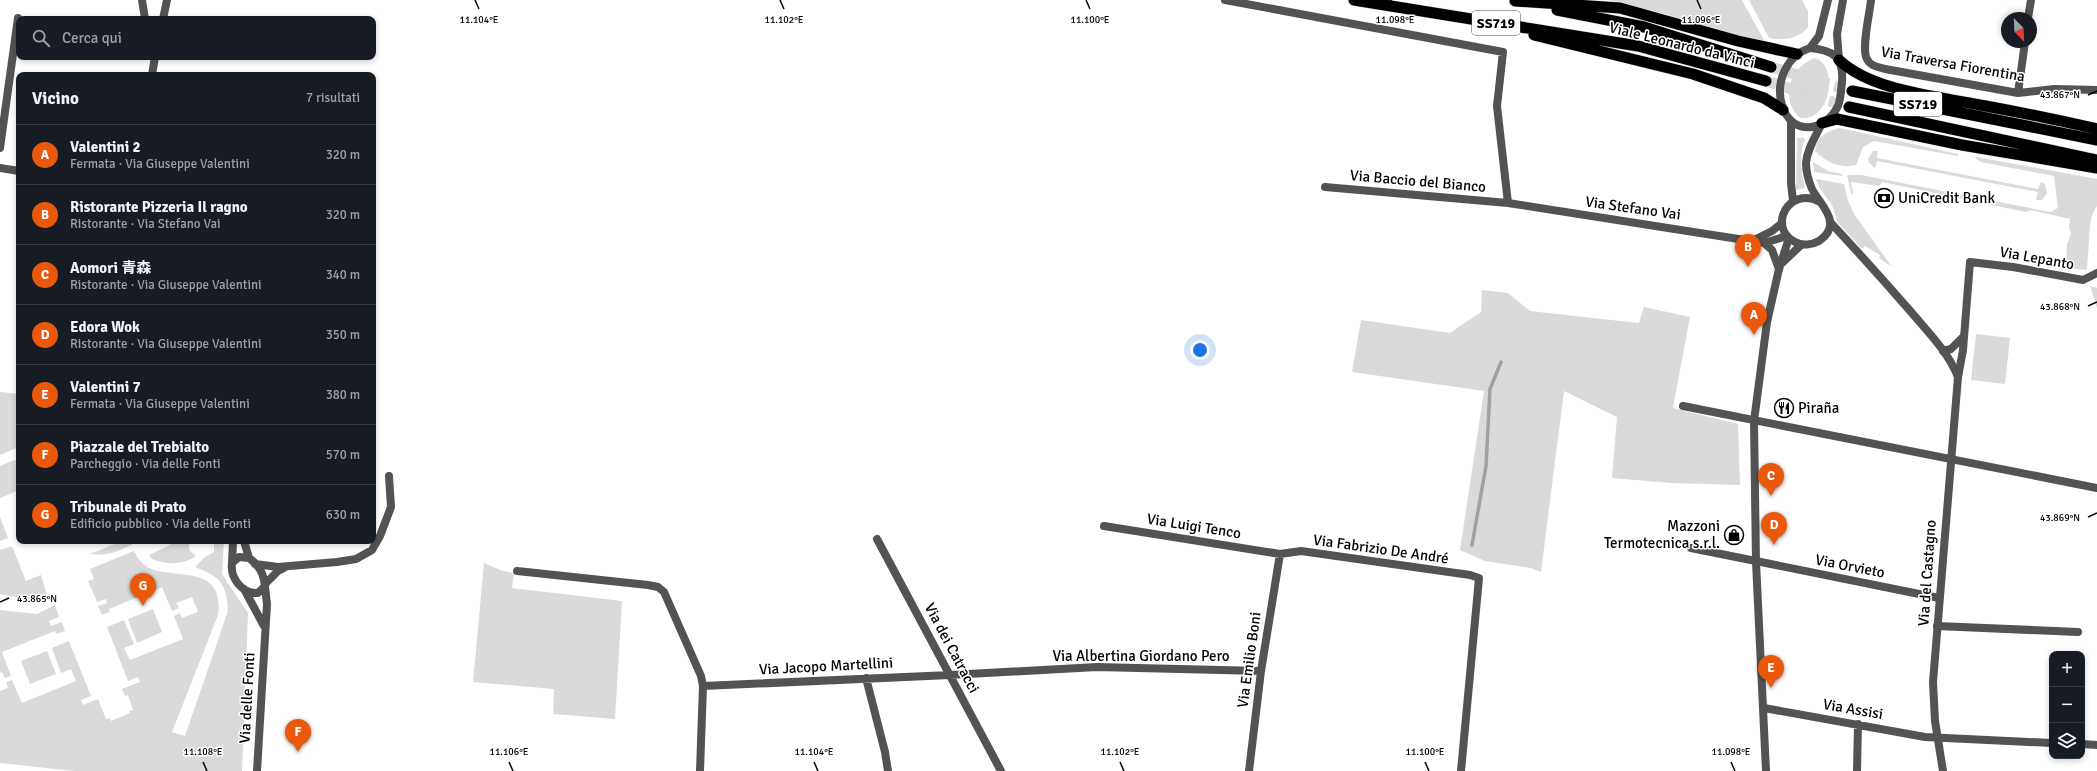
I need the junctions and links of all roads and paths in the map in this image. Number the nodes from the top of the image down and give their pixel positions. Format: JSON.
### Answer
{"nodes":[{"id":1,"x":142,"y":0,"type":"edge"},
{"id":2,"x":166,"y":0,"type":"edge"},
{"id":3,"x":1225,"y":0,"type":"edge"},
{"id":4,"x":1354,"y":0,"type":"edge"},
{"id":5,"x":1586,"y":0,"type":"edge"},
{"id":6,"x":1828,"y":0,"type":"edge"},
{"id":7,"x":1843,"y":0,"type":"edge"},
{"id":8,"x":1871,"y":0,"type":"edge"},
{"id":9,"x":2031,"y":0,"type":"edge"},
{"id":10,"x":1512,"y":1,"type":"edge"},
{"id":11,"x":1620,"y":8,"type":"junction"},
{"id":12,"x":2029,"y":12,"type":"edge"},
{"id":13,"x":145,"y":16,"type":"edge"},
{"id":14,"x":163,"y":16,"type":"edge"},
{"id":15,"x":1468,"y":18,"type":"junction"},
{"id":16,"x":16,"y":32,"type":"edge"},
{"id":17,"x":1810,"y":48,"type":"junction"},
{"id":18,"x":2024,"y":48,"type":"edge"},
{"id":19,"x":1797,"y":54,"type":"junction"},
{"id":20,"x":150,"y":60,"type":"edge"},
{"id":21,"x":154,"y":60,"type":"edge"},
{"id":22,"x":1839,"y":60,"type":"junction"},
{"id":23,"x":1771,"y":67,"type":"tunnel mouth"},
{"id":24,"x":152,"y":72,"type":"edge"},
{"id":25,"x":152,"y":72,"type":"edge"},
{"id":26,"x":1766,"y":81,"type":"tunnel mouth"},
{"id":27,"x":2097,"y":90,"type":"edge"},
{"id":28,"x":1852,"y":91,"type":"tunnel mouth"},
{"id":29,"x":2018,"y":93,"type":"junction"},
{"id":30,"x":1849,"y":107,"type":"tunnel mouth"},
{"id":31,"x":1783,"y":110,"type":"junction"},
{"id":32,"x":1791,"y":122,"type":"junction"},
{"id":33,"x":1822,"y":123,"type":"junction"},
{"id":34,"x":2097,"y":128,"type":"edge"},
{"id":35,"x":2097,"y":140,"type":"edge"},
{"id":36,"x":0,"y":148,"type":"edge"},
{"id":37,"x":2097,"y":160,"type":"edge"},
{"id":38,"x":0,"y":168,"type":"edge"},
{"id":39,"x":2097,"y":168,"type":"edge"},
{"id":40,"x":16,"y":171,"type":"edge"},
{"id":41,"x":1325,"y":187,"type":"dead end"},
{"id":42,"x":1793,"y":201,"type":"junction"},
{"id":43,"x":1820,"y":202,"type":"junction"},
{"id":44,"x":1508,"y":203,"type":"junction"},
{"id":45,"x":1782,"y":222,"type":"junction"},
{"id":46,"x":1830,"y":222,"type":"junction"},
{"id":47,"x":1788,"y":237,"type":"junction"},
{"id":48,"x":1754,"y":240,"type":"junction"},
{"id":49,"x":1764,"y":243,"type":"junction"},
{"id":50,"x":1801,"y":245,"type":"junction"},
{"id":51,"x":1970,"y":262,"type":"joint"},
{"id":52,"x":1779,"y":267,"type":"junction"},
{"id":53,"x":2097,"y":273,"type":"edge"},
{"id":54,"x":1964,"y":336,"type":"junction"},
{"id":55,"x":1943,"y":351,"type":"junction"},
{"id":56,"x":1958,"y":378,"type":"junction"},
{"id":57,"x":1683,"y":406,"type":"dead end"},
{"id":58,"x":1754,"y":421,"type":"junction"},
{"id":59,"x":1950,"y":458,"type":"junction"},
{"id":60,"x":389,"y":476,"type":"dead end"},
{"id":61,"x":2097,"y":488,"type":"edge"},
{"id":62,"x":1104,"y":526,"type":"dead end"},
{"id":63,"x":877,"y":539,"type":"dead end"},
{"id":64,"x":376,"y":543,"type":"edge"},
{"id":65,"x":234,"y":544,"type":"edge"},
{"id":66,"x":245,"y":544,"type":"edge"},
{"id":67,"x":375,"y":544,"type":"edge"},
{"id":68,"x":1690,"y":548,"type":"dead end"},
{"id":69,"x":1280,"y":554,"type":"junction"},
{"id":70,"x":249,"y":558,"type":"junction"},
{"id":71,"x":1756,"y":562,"type":"junction"},
{"id":72,"x":232,"y":563,"type":"junction"},
{"id":73,"x":255,"y":564,"type":"junction"},
{"id":74,"x":288,"y":566,"type":"junction"},
{"id":75,"x":517,"y":571,"type":"dead end"},
{"id":76,"x":265,"y":585,"type":"junction"},
{"id":77,"x":244,"y":590,"type":"junction"},
{"id":78,"x":1939,"y":598,"type":"junction"},
{"id":79,"x":264,"y":626,"type":"junction"},
{"id":80,"x":1937,"y":626,"type":"junction"},
{"id":81,"x":2078,"y":632,"type":"dead end"},
{"id":82,"x":1261,"y":671,"type":"junction"},
{"id":83,"x":950,"y":675,"type":"junction"},
{"id":84,"x":866,"y":678,"type":"junction"},
{"id":85,"x":703,"y":686,"type":"junction"},
{"id":86,"x":1764,"y":708,"type":"junction"},
{"id":87,"x":1858,"y":724,"type":"junction"},
{"id":88,"x":1937,"y":738,"type":"junction"},
{"id":89,"x":2049,"y":743,"type":"edge"},
{"id":90,"x":2085,"y":744,"type":"edge"},
{"id":91,"x":2097,"y":745,"type":"edge"},
{"id":92,"x":257,"y":771,"type":"edge"},
{"id":93,"x":700,"y":771,"type":"edge"},
{"id":94,"x":888,"y":771,"type":"edge"},
{"id":95,"x":1001,"y":771,"type":"edge"},
{"id":96,"x":1249,"y":771,"type":"edge"},
{"id":97,"x":1461,"y":771,"type":"edge"},
{"id":98,"x":1766,"y":771,"type":"edge"},
{"id":99,"x":1857,"y":771,"type":"edge"},
{"id":100,"x":1943,"y":771,"type":"edge"}],
"edges":[{"from":1,"to":13,"type":"street"},
{"from":2,"to":14,"type":"street"},
{"from":3,"to":44,"type":"street"},
{"from":4,"to":15,"type":"highway","name":"Viale Leonardo da Vinci","number":"SS719"},
{"from":5,"to":11,"type":"highway"},
{"from":6,"to":17,"type":"street"},
{"from":7,"to":22,"type":"street"},
{"from":8,"to":29,"type":"street","name":"Via Traversa Fiorentina"},
{"from":9,"to":12,"type":"street"},
{"from":10,"to":11,"type":"highway"},
{"from":10,"to":23,"type":"highway","name":"Viale Leonardo da Vinci","number":"SS719"},
{"from":11,"to":19,"type":"highway"},
{"from":15,"to":26,"type":"highway","name":"Viale Leonardo da Vinci","number":"SS719"},
{"from":15,"to":31,"type":"highway"},
{"from":16,"to":36,"type":"street"},
{"from":17,"to":19,"type":"street"},
{"from":17,"to":22,"type":"street"},
{"from":18,"to":29,"type":"street"},
{"from":19,"to":31,"type":"street"},
{"from":20,"to":24,"type":"street"},
{"from":21,"to":25,"type":"street"},
{"from":22,"to":33,"type":"street"},
{"from":22,"to":34,"type":"highway"},
{"from":27,"to":29,"type":"street","name":"Via Traversa Fiorentina"},
{"from":28,"to":35,"type":"highway","number":"SS719"},
{"from":30,"to":37,"type":"highway","number":"SS719"},
{"from":31,"to":32,"type":"street"},
{"from":32,"to":33,"type":"street"},
{"from":32,"to":42,"type":"street"},
{"from":33,"to":39,"type":"highway"},
{"from":33,"to":43,"type":"street"},
{"from":38,"to":40,"type":"street"},
{"from":41,"to":44,"type":"street","name":"Via Baccio del Bianco"},
{"from":42,"to":43,"type":"street"},
{"from":42,"to":45,"type":"street"},
{"from":43,"to":46,"type":"street"},
{"from":44,"to":48,"type":"street","name":"Via Stefano Vai"},
{"from":45,"to":47,"type":"street"},
{"from":45,"to":48,"type":"street"},
{"from":46,"to":50,"type":"street"},
{"from":46,"to":55,"type":"street"},
{"from":47,"to":49,"type":"street"},
{"from":47,"to":50,"type":"street"},
{"from":47,"to":52,"type":"street"},
{"from":48,"to":49,"type":"street","name":"Via Stefano Vai"},
{"from":49,"to":52,"type":"street"},
{"from":50,"to":52,"type":"street"},
{"from":51,"to":53,"type":"street","name":"Via Lepanto"},
{"from":51,"to":54,"type":"street","name":"Via del Castagno"},
{"from":52,"to":58,"type":"street"},
{"from":54,"to":55,"type":"street"},
{"from":54,"to":56,"type":"street","name":"Via del Castagno"},
{"from":55,"to":56,"type":"street"},
{"from":56,"to":59,"type":"street","name":"Via del Castagno"},
{"from":57,"to":58,"type":"street"},
{"from":58,"to":59,"type":"street"},
{"from":58,"to":71,"type":"street"},
{"from":59,"to":61,"type":"street"},
{"from":59,"to":78,"type":"street","name":"Via del Castagno"},
{"from":60,"to":64,"type":"street"},
{"from":62,"to":69,"type":"street","name":"Via Luigi Tenco"},
{"from":63,"to":83,"type":"street","name":"Via dei Catracci"},
{"from":65,"to":72,"type":"street"},
{"from":66,"to":70,"type":"street","name":"Via delle Fonti"},
{"from":67,"to":74,"type":"street"},
{"from":68,"to":71,"type":"street","name":"Via Orvieto"},
{"from":69,"to":82,"type":"street","name":"Via Emilio Boni"},
{"from":69,"to":97,"type":"street","name":"Via Fabrizio De André"},
{"from":70,"to":72,"type":"street"},
{"from":70,"to":73,"type":"street","name":"Via delle Fonti"},
{"from":71,"to":78,"type":"street","name":"Via Orvieto"},
{"from":71,"to":86,"type":"street"},
{"from":72,"to":77,"type":"street"},
{"from":73,"to":74,"type":"street"},
{"from":73,"to":76,"type":"street","name":"Via delle Fonti"},
{"from":74,"to":76,"type":"street"},
{"from":75,"to":85,"type":"street"},
{"from":76,"to":77,"type":"street"},
{"from":76,"to":79,"type":"street","name":"Via delle Fonti"},
{"from":77,"to":79,"type":"street"},
{"from":78,"to":80,"type":"street","name":"Via del Castagno"},
{"from":79,"to":92,"type":"street","name":"Via delle Fonti"},
{"from":80,"to":81,"type":"street"},
{"from":80,"to":88,"type":"street","name":"Via del Castagno"},
{"from":82,"to":83,"type":"street","name":"Via Albertina Giordano Pero"},
{"from":82,"to":96,"type":"street","name":"Via Emilio Boni"},
{"from":83,"to":84,"type":"street","name":"Via Jacopo Martellini"},
{"from":83,"to":95,"type":"street","name":"Via dei Catracci"},
{"from":84,"to":85,"type":"street","name":"Via Jacopo Martellini"},
{"from":84,"to":94,"type":"street"},
{"from":85,"to":93,"type":"street"},
{"from":86,"to":87,"type":"street","name":"Via Assisi"},
{"from":86,"to":98,"type":"street"},
{"from":87,"to":88,"type":"street","name":"Via Assisi"},
{"from":87,"to":99,"type":"street"},
{"from":88,"to":89,"type":"street","name":"Via Assisi"},
{"from":88,"to":100,"type":"street","name":"Via del Castagno"},
{"from":90,"to":91,"type":"street"}]}
